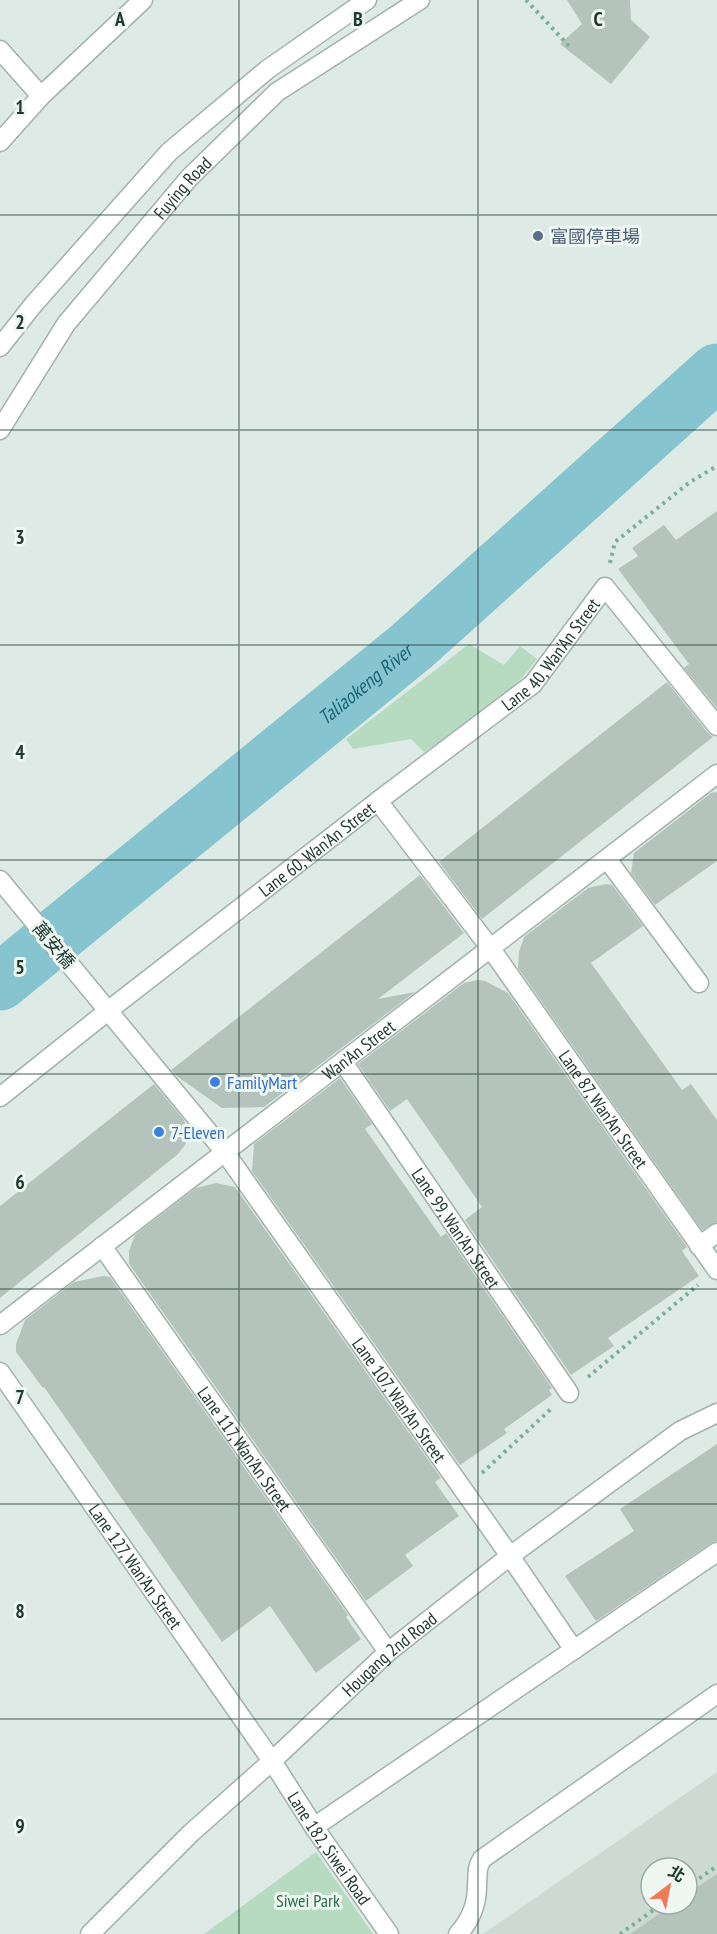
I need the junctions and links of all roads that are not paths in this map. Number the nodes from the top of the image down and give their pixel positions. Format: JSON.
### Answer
{"nodes":[{"id":1,"x":143,"y":0,"type":"edge"},
{"id":2,"x":366,"y":0,"type":"edge"},
{"id":3,"x":420,"y":0,"type":"edge"},
{"id":4,"x":0,"y":50,"type":"edge"},
{"id":5,"x":41,"y":96,"type":"junction"},
{"id":6,"x":0,"y":142,"type":"edge"},
{"id":7,"x":0,"y":347,"type":"edge"},
{"id":8,"x":3,"y":419,"type":"edge"},
{"id":9,"x":717,"y":726,"type":"edge"},
{"id":10,"x":717,"y":774,"type":"edge"},
{"id":11,"x":378,"y":801,"type":"junction"},
{"id":12,"x":607,"y":859,"type":"junction"},
{"id":13,"x":0,"y":880,"type":"edge"},
{"id":14,"x":491,"y":949,"type":"junction"},
{"id":15,"x":699,"y":983,"type":"dead end"},
{"id":16,"x":109,"y":1010,"type":"junction"},
{"id":17,"x":343,"y":1062,"type":"junction"},
{"id":18,"x":0,"y":1097,"type":"edge"},
{"id":19,"x":224,"y":1151,"type":"junction"},
{"id":20,"x":717,"y":1233,"type":"edge"},
{"id":21,"x":102,"y":1246,"type":"junction"},
{"id":22,"x":699,"y":1246,"type":"junction"},
{"id":23,"x":717,"y":1270,"type":"edge"},
{"id":24,"x":0,"y":1325,"type":"edge"},
{"id":25,"x":0,"y":1372,"type":"edge"},
{"id":26,"x":569,"y":1393,"type":"dead end"},
{"id":27,"x":717,"y":1413,"type":"edge"},
{"id":28,"x":717,"y":1551,"type":"edge"},
{"id":29,"x":510,"y":1556,"type":"junction"},
{"id":30,"x":574,"y":1650,"type":"junction"},
{"id":31,"x":388,"y":1652,"type":"junction"},
{"id":32,"x":717,"y":1694,"type":"edge"},
{"id":33,"x":272,"y":1761,"type":"junction"},
{"id":34,"x":314,"y":1827,"type":"junction"},
{"id":35,"x":90,"y":1934,"type":"edge"},
{"id":36,"x":389,"y":1934,"type":"edge"},
{"id":37,"x":458,"y":1934,"type":"edge"}],
"edges":[{"from":1,"to":5,"type":"street"},
{"from":2,"to":7,"type":"street"},
{"from":3,"to":8,"type":"street","name":"Fuying Road"},
{"from":4,"to":5,"type":"street"},
{"from":5,"to":6,"type":"street"},
{"from":9,"to":11,"type":"street","name":"Lane 40, Wan'An Street"},
{"from":10,"to":12,"type":"street","name":"Wan'An Street"},
{"from":11,"to":14,"type":"street","name":"Lane 60, Wan'An Street"},
{"from":11,"to":16,"type":"street","name":"Lane 60, Wan'An Street"},
{"from":12,"to":14,"type":"street","name":"Wan'An Street"},
{"from":12,"to":15,"type":"street"},
{"from":13,"to":16,"type":"street","name":"萬安橋"},
{"from":14,"to":17,"type":"street","name":"Wan'An Street"},
{"from":14,"to":22,"type":"street","name":"Lane 87, Wan'An Street"},
{"from":16,"to":18,"type":"street","name":"Lane 60, Wan'An Street"},
{"from":16,"to":19,"type":"street","name":"萬安橋"},
{"from":17,"to":19,"type":"street","name":"Wan'An Street"},
{"from":17,"to":26,"type":"street","name":"Lane 99, Wan'An Street"},
{"from":19,"to":21,"type":"street","name":"Wan'An Street"},
{"from":19,"to":29,"type":"street","name":"Lane 107, Wan'An Street"},
{"from":20,"to":22,"type":"street"},
{"from":21,"to":24,"type":"street","name":"Wan'An Street"},
{"from":21,"to":31,"type":"street","name":"Lane 117, Wan'An Street"},
{"from":22,"to":23,"type":"street","name":"Lane 87, Wan'An Street"},
{"from":25,"to":33,"type":"street","name":"Lane 127, Wan'An Street"},
{"from":27,"to":29,"type":"street","name":"Hougang 2nd Road"},
{"from":28,"to":30,"type":"street"},
{"from":29,"to":30,"type":"street","name":"Lane 107, Wan'An Street"},
{"from":29,"to":31,"type":"street","name":"Hougang 2nd Road"},
{"from":30,"to":34,"type":"street"},
{"from":31,"to":33,"type":"street","name":"Hougang 2nd Road"},
{"from":32,"to":37,"type":"street"},
{"from":33,"to":34,"type":"street","name":"Lane 182, Siwei Road"},
{"from":33,"to":35,"type":"street","name":"Hougang 2nd Road"},
{"from":34,"to":36,"type":"street","name":"Lane 182, Siwei Road"}]}
